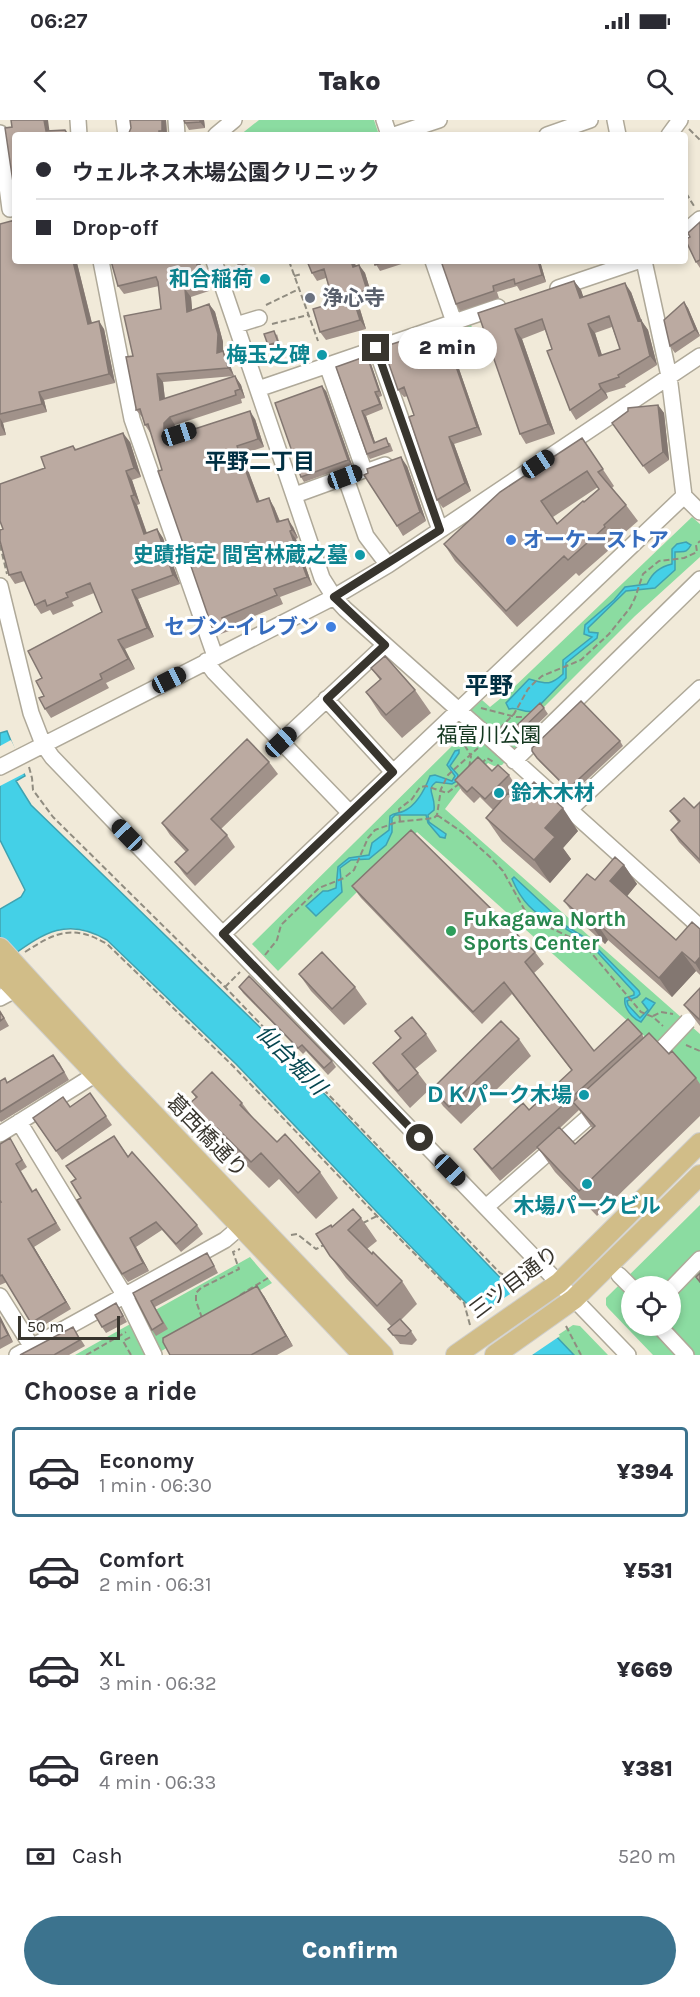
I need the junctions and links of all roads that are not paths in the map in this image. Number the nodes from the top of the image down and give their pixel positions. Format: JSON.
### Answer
{"nodes":[{"id":1,"x":234,"y":120,"type":"edge"},
{"id":2,"x":439,"y":120,"type":"edge"},
{"id":3,"x":590,"y":120,"type":"edge"},
{"id":4,"x":220,"y":132,"type":"edge"},
{"id":5,"x":403,"y":132,"type":"edge"},
{"id":6,"x":556,"y":132,"type":"edge"},
{"id":7,"x":0,"y":133,"type":"edge"},
{"id":8,"x":8,"y":210,"type":"edge"},
{"id":9,"x":698,"y":213,"type":"edge"},
{"id":10,"x":688,"y":228,"type":"edge"},
{"id":11,"x":102,"y":264,"type":"edge"},
{"id":12,"x":215,"y":264,"type":"edge"},
{"id":13,"x":434,"y":264,"type":"edge"},
{"id":14,"x":629,"y":264,"type":"edge"},
{"id":15,"x":645,"y":264,"type":"edge"},
{"id":16,"x":540,"y":293,"type":"edge"},
{"id":17,"x":508,"y":304,"type":"edge"},
{"id":18,"x":259,"y":318,"type":"road end"},
{"id":19,"x":454,"y":322,"type":"junction"},
{"id":20,"x":236,"y":325,"type":"junction"},
{"id":21,"x":376,"y":348,"type":"junction"},
{"id":22,"x":700,"y":356,"type":"edge"},
{"id":23,"x":327,"y":365,"type":"junction"},
{"id":24,"x":669,"y":376,"type":"junction"},
{"id":25,"x":258,"y":389,"type":"junction"},
{"id":26,"x":264,"y":406,"type":"junction"},
{"id":27,"x":245,"y":413,"type":"edge"},
{"id":28,"x":413,"y":454,"type":"junction"},
{"id":29,"x":364,"y":470,"type":"junction"},
{"id":30,"x":345,"y":477,"type":"junction"},
{"id":31,"x":295,"y":495,"type":"junction"},
{"id":32,"x":684,"y":496,"type":"junction"},
{"id":33,"x":700,"y":512,"type":"edge"},
{"id":34,"x":440,"y":530,"type":"junction"},
{"id":35,"x":387,"y":565,"type":"junction"},
{"id":36,"x":700,"y":579,"type":"edge"},
{"id":37,"x":4,"y":583,"type":"edge"},
{"id":38,"x":334,"y":597,"type":"junction"},
{"id":39,"x":385,"y":645,"type":"junction"},
{"id":40,"x":211,"y":659,"type":"junction"},
{"id":41,"x":700,"y":690,"type":"edge"},
{"id":42,"x":327,"y":699,"type":"junction"},
{"id":43,"x":457,"y":709,"type":"junction"},
{"id":44,"x":281,"y":742,"type":"junction"},
{"id":45,"x":43,"y":744,"type":"junction"},
{"id":46,"x":506,"y":757,"type":"junction"},
{"id":47,"x":0,"y":767,"type":"edge"},
{"id":48,"x":393,"y":772,"type":"junction"},
{"id":49,"x":569,"y":810,"type":"junction"},
{"id":50,"x":350,"y":813,"type":"junction"},
{"id":51,"x":700,"y":927,"type":"edge"},
{"id":52,"x":223,"y":934,"type":"junction"},
{"id":53,"x":0,"y":948,"type":"edge"},
{"id":54,"x":9,"y":967,"type":"edge"},
{"id":55,"x":8,"y":994,"type":"edge"},
{"id":56,"x":700,"y":1008,"type":"edge"},
{"id":57,"x":645,"y":1067,"type":"edge"},
{"id":58,"x":96,"y":1074,"type":"junction"},
{"id":59,"x":609,"y":1098,"type":"edge"},
{"id":60,"x":19,"y":1122,"type":"junction"},
{"id":61,"x":0,"y":1134,"type":"edge"},
{"id":62,"x":700,"y":1143,"type":"edge"},
{"id":63,"x":700,"y":1175,"type":"edge"},
{"id":64,"x":486,"y":1207,"type":"junction"},
{"id":65,"x":240,"y":1227,"type":"junction"},
{"id":66,"x":700,"y":1259,"type":"edge"},
{"id":67,"x":681,"y":1279,"type":"edge"},
{"id":68,"x":555,"y":1286,"type":"junction"},
{"id":69,"x":0,"y":1296,"type":"edge"},
{"id":70,"x":125,"y":1296,"type":"junction"},
{"id":71,"x":568,"y":1310,"type":"junction"},
{"id":72,"x":666,"y":1336,"type":"edge"},
{"id":73,"x":32,"y":1347,"type":"junction"},
{"id":74,"x":677,"y":1349,"type":"edge"},
{"id":75,"x":497,"y":1353,"type":"edge"},
{"id":76,"x":17,"y":1355,"type":"edge"},
{"id":77,"x":154,"y":1355,"type":"edge"},
{"id":78,"x":363,"y":1355,"type":"edge"},
{"id":79,"x":383,"y":1355,"type":"edge"},
{"id":80,"x":456,"y":1355,"type":"edge"},
{"id":81,"x":628,"y":1355,"type":"edge"}],
"edges":[{"from":1,"to":4,"type":"street"},
{"from":2,"to":5,"type":"street"},
{"from":3,"to":6,"type":"street"},
{"from":7,"to":8,"type":"street"},
{"from":9,"to":10,"type":"street"},
{"from":11,"to":40,"type":"street"},
{"from":12,"to":20,"type":"street"},
{"from":13,"to":19,"type":"street"},
{"from":14,"to":16,"type":"street"},
{"from":15,"to":24,"type":"street"},
{"from":17,"to":19,"type":"street"},
{"from":18,"to":20,"type":"street"},
{"from":19,"to":21,"type":"street"},
{"from":20,"to":25,"type":"street"},
{"from":21,"to":23,"type":"street"},
{"from":21,"to":28,"type":"street"},
{"from":22,"to":24,"type":"street"},
{"from":23,"to":25,"type":"street"},
{"from":23,"to":29,"type":"street"},
{"from":24,"to":32,"type":"street"},
{"from":24,"to":34,"type":"street"},
{"from":25,"to":26,"type":"street"},
{"from":26,"to":27,"type":"street"},
{"from":26,"to":31,"type":"street"},
{"from":28,"to":29,"type":"street"},
{"from":28,"to":34,"type":"street"},
{"from":29,"to":30,"type":"street"},
{"from":30,"to":31,"type":"street"},
{"from":30,"to":35,"type":"street"},
{"from":31,"to":38,"type":"street"},
{"from":32,"to":33,"type":"street"},
{"from":32,"to":43,"type":"street"},
{"from":34,"to":35,"type":"street"},
{"from":35,"to":38,"type":"street"},
{"from":36,"to":46,"type":"street"},
{"from":37,"to":45,"type":"street"},
{"from":38,"to":39,"type":"street"},
{"from":38,"to":40,"type":"street"},
{"from":39,"to":42,"type":"street"},
{"from":39,"to":43,"type":"street"},
{"from":40,"to":44,"type":"street"},
{"from":40,"to":45,"type":"street"},
{"from":41,"to":49,"type":"street"},
{"from":42,"to":44,"type":"street"},
{"from":42,"to":48,"type":"street"},
{"from":43,"to":46,"type":"street","bridge":true},
{"from":43,"to":48,"type":"street"},
{"from":44,"to":50,"type":"street"},
{"from":45,"to":47,"type":"street"},
{"from":45,"to":52,"type":"street"},
{"from":46,"to":49,"type":"street"},
{"from":48,"to":50,"type":"street"},
{"from":49,"to":51,"type":"street"},
{"from":50,"to":52,"type":"street"},
{"from":52,"to":64,"type":"street"},
{"from":53,"to":54,"type":"main road","name":"葛西橋通り"},
{"from":54,"to":55,"type":"main road","name":"葛西橋通り"},
{"from":54,"to":79,"type":"main road","name":"葛西橋通り"},
{"from":55,"to":58,"type":"main road","name":"葛西橋通り"},
{"from":56,"to":57,"type":"street","bridge":true},
{"from":58,"to":60,"type":"street"},
{"from":58,"to":65,"type":"main road","name":"葛西橋通り"},
{"from":59,"to":64,"type":"street"},
{"from":60,"to":61,"type":"street"},
{"from":60,"to":70,"type":"street"},
{"from":62,"to":68,"type":"main road","name":"三ツ目通り"},
{"from":63,"to":71,"type":"main road"},
{"from":64,"to":68,"type":"street"},
{"from":65,"to":70,"type":"street"},
{"from":65,"to":78,"type":"main road","name":"葛西橋通り"},
{"from":66,"to":67,"type":"street"},
{"from":68,"to":71,"type":"street"},
{"from":68,"to":80,"type":"main road","name":"三ツ目通り"},
{"from":69,"to":73,"type":"street"},
{"from":70,"to":73,"type":"street"},
{"from":70,"to":77,"type":"street"},
{"from":71,"to":75,"type":"main road"},
{"from":71,"to":81,"type":"street"},
{"from":72,"to":74,"type":"street"},
{"from":73,"to":76,"type":"street"}]}
